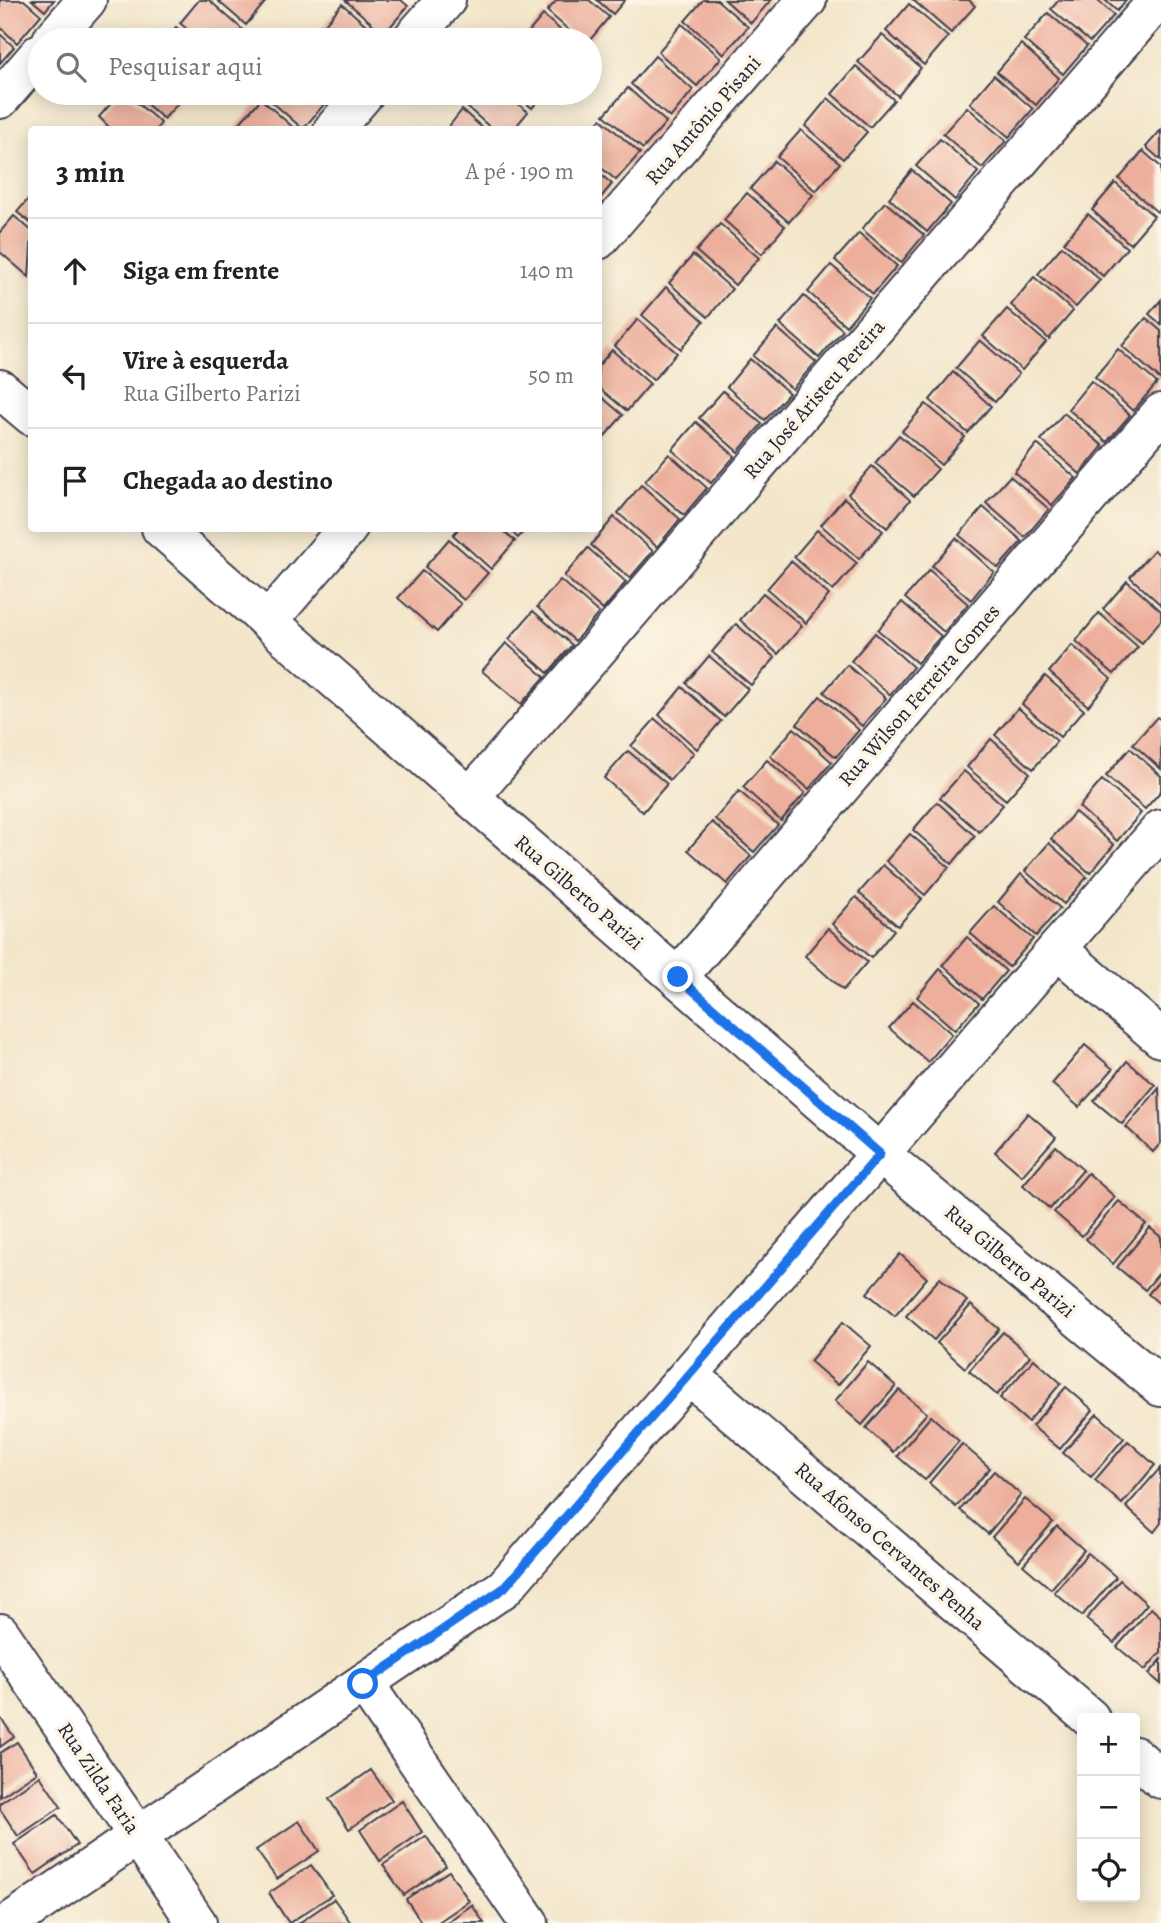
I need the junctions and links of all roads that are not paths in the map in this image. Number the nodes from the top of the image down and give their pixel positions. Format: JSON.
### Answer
{"nodes":[{"id":1,"x":88,"y":0,"type":"edge"},
{"id":2,"x":446,"y":0,"type":"edge"},
{"id":3,"x":807,"y":0,"type":"edge"},
{"id":4,"x":1158,"y":0,"type":"edge"},
{"id":5,"x":63,"y":28,"type":"edge"},
{"id":6,"x":422,"y":28,"type":"edge"},
{"id":7,"x":28,"y":67,"type":"edge"},
{"id":8,"x":0,"y":99,"type":"edge"},
{"id":9,"x":355,"y":105,"type":"edge"},
{"id":10,"x":336,"y":126,"type":"edge"},
{"id":11,"x":602,"y":235,"type":"edge"},
{"id":12,"x":0,"y":388,"type":"edge"},
{"id":13,"x":28,"y":412,"type":"edge"},
{"id":14,"x":1161,"y":413,"type":"edge"},
{"id":15,"x":166,"y":532,"type":"edge"},
{"id":16,"x":345,"y":532,"type":"edge"},
{"id":17,"x":268,"y":621,"type":"junction"},
{"id":18,"x":470,"y":797,"type":"junction"},
{"id":19,"x":1161,"y":829,"type":"edge"},
{"id":20,"x":1057,"y":949,"type":"junction"},
{"id":21,"x":678,"y":977,"type":"junction"},
{"id":22,"x":1161,"y":1038,"type":"edge"},
{"id":23,"x":880,"y":1154,"type":"junction"},
{"id":24,"x":689,"y":1375,"type":"junction"},
{"id":25,"x":1161,"y":1387,"type":"edge"},
{"id":26,"x":0,"y":1633,"type":"edge"},
{"id":27,"x":363,"y":1684,"type":"junction"},
{"id":28,"x":1084,"y":1713,"type":"edge"},
{"id":29,"x":1140,"y":1760,"type":"edge"},
{"id":30,"x":1161,"y":1779,"type":"edge"},
{"id":31,"x":139,"y":1836,"type":"junction"},
{"id":32,"x":9,"y":1923,"type":"edge"},
{"id":33,"x":197,"y":1923,"type":"edge"},
{"id":34,"x":529,"y":1923,"type":"edge"}],
"edges":[{"from":1,"to":5,"type":"street"},
{"from":2,"to":6,"type":"street"},
{"from":3,"to":11,"type":"street","name":"Rua Antônio Pisani"},
{"from":4,"to":18,"type":"street","name":"Rua José Aristeu Pereira"},
{"from":7,"to":8,"type":"street"},
{"from":9,"to":10,"type":"street"},
{"from":12,"to":13,"type":"street"},
{"from":14,"to":21,"type":"street","name":"Rua Wilson Ferreira Gomes"},
{"from":15,"to":17,"type":"street","name":"Rua Gilberto Parizi"},
{"from":16,"to":17,"type":"street"},
{"from":17,"to":18,"type":"street","name":"Rua Gilberto Parizi"},
{"from":18,"to":21,"type":"street","name":"Rua Gilberto Parizi"},
{"from":19,"to":20,"type":"street"},
{"from":20,"to":22,"type":"street"},
{"from":20,"to":23,"type":"street"},
{"from":21,"to":23,"type":"street","name":"Rua Gilberto Parizi"},
{"from":23,"to":24,"type":"street"},
{"from":23,"to":25,"type":"street","name":"Rua Gilberto Parizi"},
{"from":24,"to":27,"type":"street"},
{"from":24,"to":28,"type":"street","name":"Rua Afonso Cervantes Penha"},
{"from":26,"to":31,"type":"street","name":"Rua Zilda Faria"},
{"from":27,"to":31,"type":"street"},
{"from":27,"to":34,"type":"street"},
{"from":29,"to":30,"type":"street"},
{"from":31,"to":32,"type":"street"},
{"from":31,"to":33,"type":"street","name":"Rua Zilda Faria"}]}
